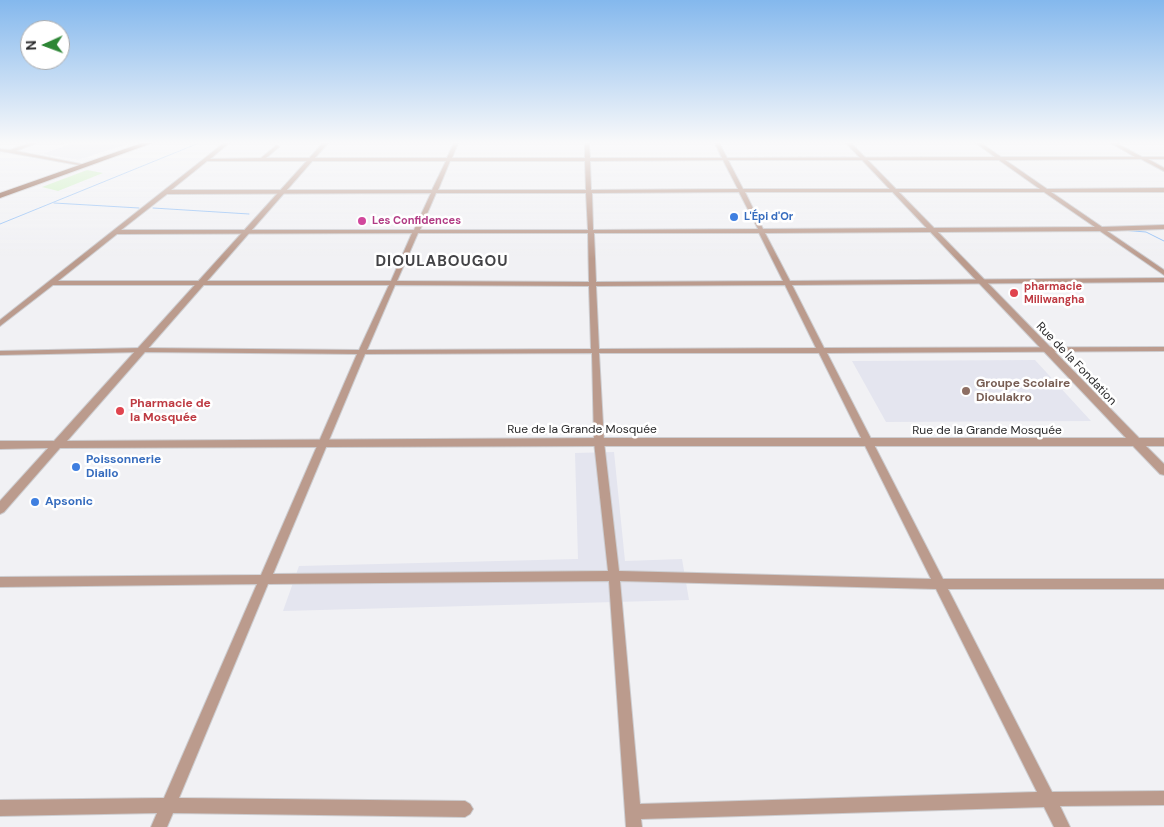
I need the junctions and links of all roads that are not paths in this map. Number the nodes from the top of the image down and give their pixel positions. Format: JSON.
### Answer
{"nodes":[{"id":1,"x":39,"y":182,"type":"edge"},
{"id":2,"x":179,"y":182,"type":"edge"},
{"id":3,"x":292,"y":182,"type":"edge"},
{"id":4,"x":438,"y":182,"type":"edge"},
{"id":5,"x":588,"y":182,"type":"edge"},
{"id":6,"x":737,"y":182,"type":"edge"},
{"id":7,"x":885,"y":182,"type":"edge"},
{"id":8,"x":1033,"y":182,"type":"edge"},
{"id":9,"x":434,"y":190,"type":"junction"},
{"id":10,"x":589,"y":190,"type":"junction"},
{"id":11,"x":741,"y":190,"type":"junction"},
{"id":12,"x":893,"y":190,"type":"junction"},
{"id":13,"x":1045,"y":190,"type":"junction"},
{"id":14,"x":1164,"y":190,"type":"edge"},
{"id":15,"x":166,"y":192,"type":"junction"},
{"id":16,"x":283,"y":192,"type":"junction"},
{"id":17,"x":0,"y":196,"type":"edge"},
{"id":18,"x":1164,"y":227,"type":"edge"},
{"id":19,"x":1101,"y":229,"type":"junction"},
{"id":20,"x":931,"y":230,"type":"junction"},
{"id":21,"x":248,"y":231,"type":"junction"},
{"id":22,"x":416,"y":231,"type":"junction"},
{"id":23,"x":762,"y":231,"type":"junction"},
{"id":24,"x":116,"y":232,"type":"junction"},
{"id":25,"x":590,"y":232,"type":"junction"},
{"id":26,"x":1164,"y":273,"type":"edge"},
{"id":27,"x":1164,"y":280,"type":"edge"},
{"id":28,"x":202,"y":282,"type":"junction"},
{"id":29,"x":983,"y":282,"type":"junction"},
{"id":30,"x":51,"y":283,"type":"junction"},
{"id":31,"x":392,"y":284,"type":"junction"},
{"id":32,"x":593,"y":284,"type":"junction"},
{"id":33,"x":788,"y":284,"type":"junction"},
{"id":34,"x":0,"y":324,"type":"edge"},
{"id":35,"x":1046,"y":349,"type":"junction"},
{"id":36,"x":1164,"y":349,"type":"edge"},
{"id":37,"x":142,"y":350,"type":"junction"},
{"id":38,"x":596,"y":350,"type":"junction"},
{"id":39,"x":823,"y":350,"type":"junction"},
{"id":40,"x":362,"y":352,"type":"junction"},
{"id":41,"x":0,"y":353,"type":"edge"},
{"id":42,"x":599,"y":442,"type":"junction"},
{"id":43,"x":1136,"y":442,"type":"junction"},
{"id":44,"x":1164,"y":442,"type":"edge"},
{"id":45,"x":869,"y":443,"type":"junction"},
{"id":46,"x":324,"y":444,"type":"junction"},
{"id":47,"x":0,"y":445,"type":"edge"},
{"id":48,"x":56,"y":446,"type":"junction"},
{"id":49,"x":1164,"y":471,"type":"edge"},
{"id":50,"x":0,"y":508,"type":"edge"},
{"id":51,"x":614,"y":576,"type":"junction"},
{"id":52,"x":265,"y":579,"type":"junction"},
{"id":53,"x":0,"y":582,"type":"edge"},
{"id":54,"x":941,"y":584,"type":"junction"},
{"id":55,"x":1164,"y":584,"type":"edge"},
{"id":56,"x":1164,"y":798,"type":"edge"},
{"id":57,"x":1049,"y":800,"type":"junction"},
{"id":58,"x":168,"y":805,"type":"junction"},
{"id":59,"x":0,"y":808,"type":"edge"},
{"id":60,"x":465,"y":809,"type":"dead end"},
{"id":61,"x":634,"y":812,"type":"junction"},
{"id":62,"x":159,"y":827,"type":"edge"},
{"id":63,"x":634,"y":827,"type":"edge"},
{"id":64,"x":1062,"y":827,"type":"edge"}],
"edges":[{"from":1,"to":17,"type":"highway"},
{"from":2,"to":15,"type":"street"},
{"from":3,"to":16,"type":"street"},
{"from":4,"to":9,"type":"street"},
{"from":5,"to":10,"type":"street"},
{"from":6,"to":11,"type":"street"},
{"from":7,"to":12,"type":"street","name":"Rue de la Fondation"},
{"from":8,"to":13,"type":"street"},
{"from":9,"to":10,"type":"street"},
{"from":9,"to":16,"type":"street"},
{"from":9,"to":22,"type":"street"},
{"from":10,"to":11,"type":"street"},
{"from":10,"to":25,"type":"street"},
{"from":11,"to":12,"type":"street"},
{"from":11,"to":23,"type":"street"},
{"from":12,"to":13,"type":"street"},
{"from":12,"to":20,"type":"street","name":"Rue de la Fondation"},
{"from":13,"to":14,"type":"street"},
{"from":13,"to":19,"type":"street"},
{"from":15,"to":16,"type":"street"},
{"from":15,"to":24,"type":"street"},
{"from":16,"to":21,"type":"street"},
{"from":18,"to":19,"type":"street"},
{"from":19,"to":20,"type":"street"},
{"from":19,"to":26,"type":"street"},
{"from":20,"to":23,"type":"street"},
{"from":20,"to":29,"type":"street","name":"Rue de la Fondation"},
{"from":21,"to":22,"type":"street"},
{"from":21,"to":24,"type":"street"},
{"from":21,"to":28,"type":"street"},
{"from":22,"to":25,"type":"street"},
{"from":22,"to":31,"type":"street"},
{"from":23,"to":25,"type":"street"},
{"from":23,"to":33,"type":"street"},
{"from":24,"to":30,"type":"street"},
{"from":25,"to":32,"type":"street"},
{"from":27,"to":29,"type":"street"},
{"from":28,"to":30,"type":"street"},
{"from":28,"to":31,"type":"street"},
{"from":28,"to":37,"type":"street"},
{"from":29,"to":33,"type":"street"},
{"from":29,"to":35,"type":"street","name":"Rue de la Fondation"},
{"from":30,"to":34,"type":"street"},
{"from":31,"to":32,"type":"street"},
{"from":31,"to":40,"type":"street"},
{"from":32,"to":33,"type":"street"},
{"from":32,"to":38,"type":"street"},
{"from":33,"to":39,"type":"street"},
{"from":35,"to":36,"type":"street"},
{"from":35,"to":39,"type":"street"},
{"from":35,"to":43,"type":"street","name":"Rue de la Fondation"},
{"from":37,"to":40,"type":"street"},
{"from":37,"to":41,"type":"street"},
{"from":37,"to":48,"type":"street"},
{"from":38,"to":39,"type":"street"},
{"from":38,"to":40,"type":"street"},
{"from":38,"to":42,"type":"street"},
{"from":39,"to":45,"type":"street"},
{"from":40,"to":46,"type":"street"},
{"from":42,"to":45,"type":"street","name":"Rue de la Grande Mosquée"},
{"from":42,"to":46,"type":"street","name":"Rue de la Grande Mosquée"},
{"from":42,"to":51,"type":"street"},
{"from":43,"to":44,"type":"street","name":"Rue de la Grande Mosquée"},
{"from":43,"to":45,"type":"street","name":"Rue de la Grande Mosquée"},
{"from":43,"to":49,"type":"street","name":"Rue de la Fondation"},
{"from":45,"to":54,"type":"street"},
{"from":46,"to":48,"type":"street","name":"Rue de la Grande Mosquée"},
{"from":46,"to":52,"type":"street"},
{"from":47,"to":48,"type":"street","name":"Rue de la Grande Mosquée"},
{"from":48,"to":50,"type":"street"},
{"from":51,"to":52,"type":"street"},
{"from":51,"to":54,"type":"street"},
{"from":51,"to":61,"type":"street"},
{"from":52,"to":53,"type":"street"},
{"from":52,"to":58,"type":"street"},
{"from":54,"to":55,"type":"street"},
{"from":54,"to":57,"type":"street"},
{"from":56,"to":57,"type":"street"},
{"from":57,"to":61,"type":"street"},
{"from":57,"to":64,"type":"street"},
{"from":58,"to":59,"type":"street"},
{"from":58,"to":60,"type":"street"},
{"from":58,"to":62,"type":"street"},
{"from":61,"to":63,"type":"street"}]}
